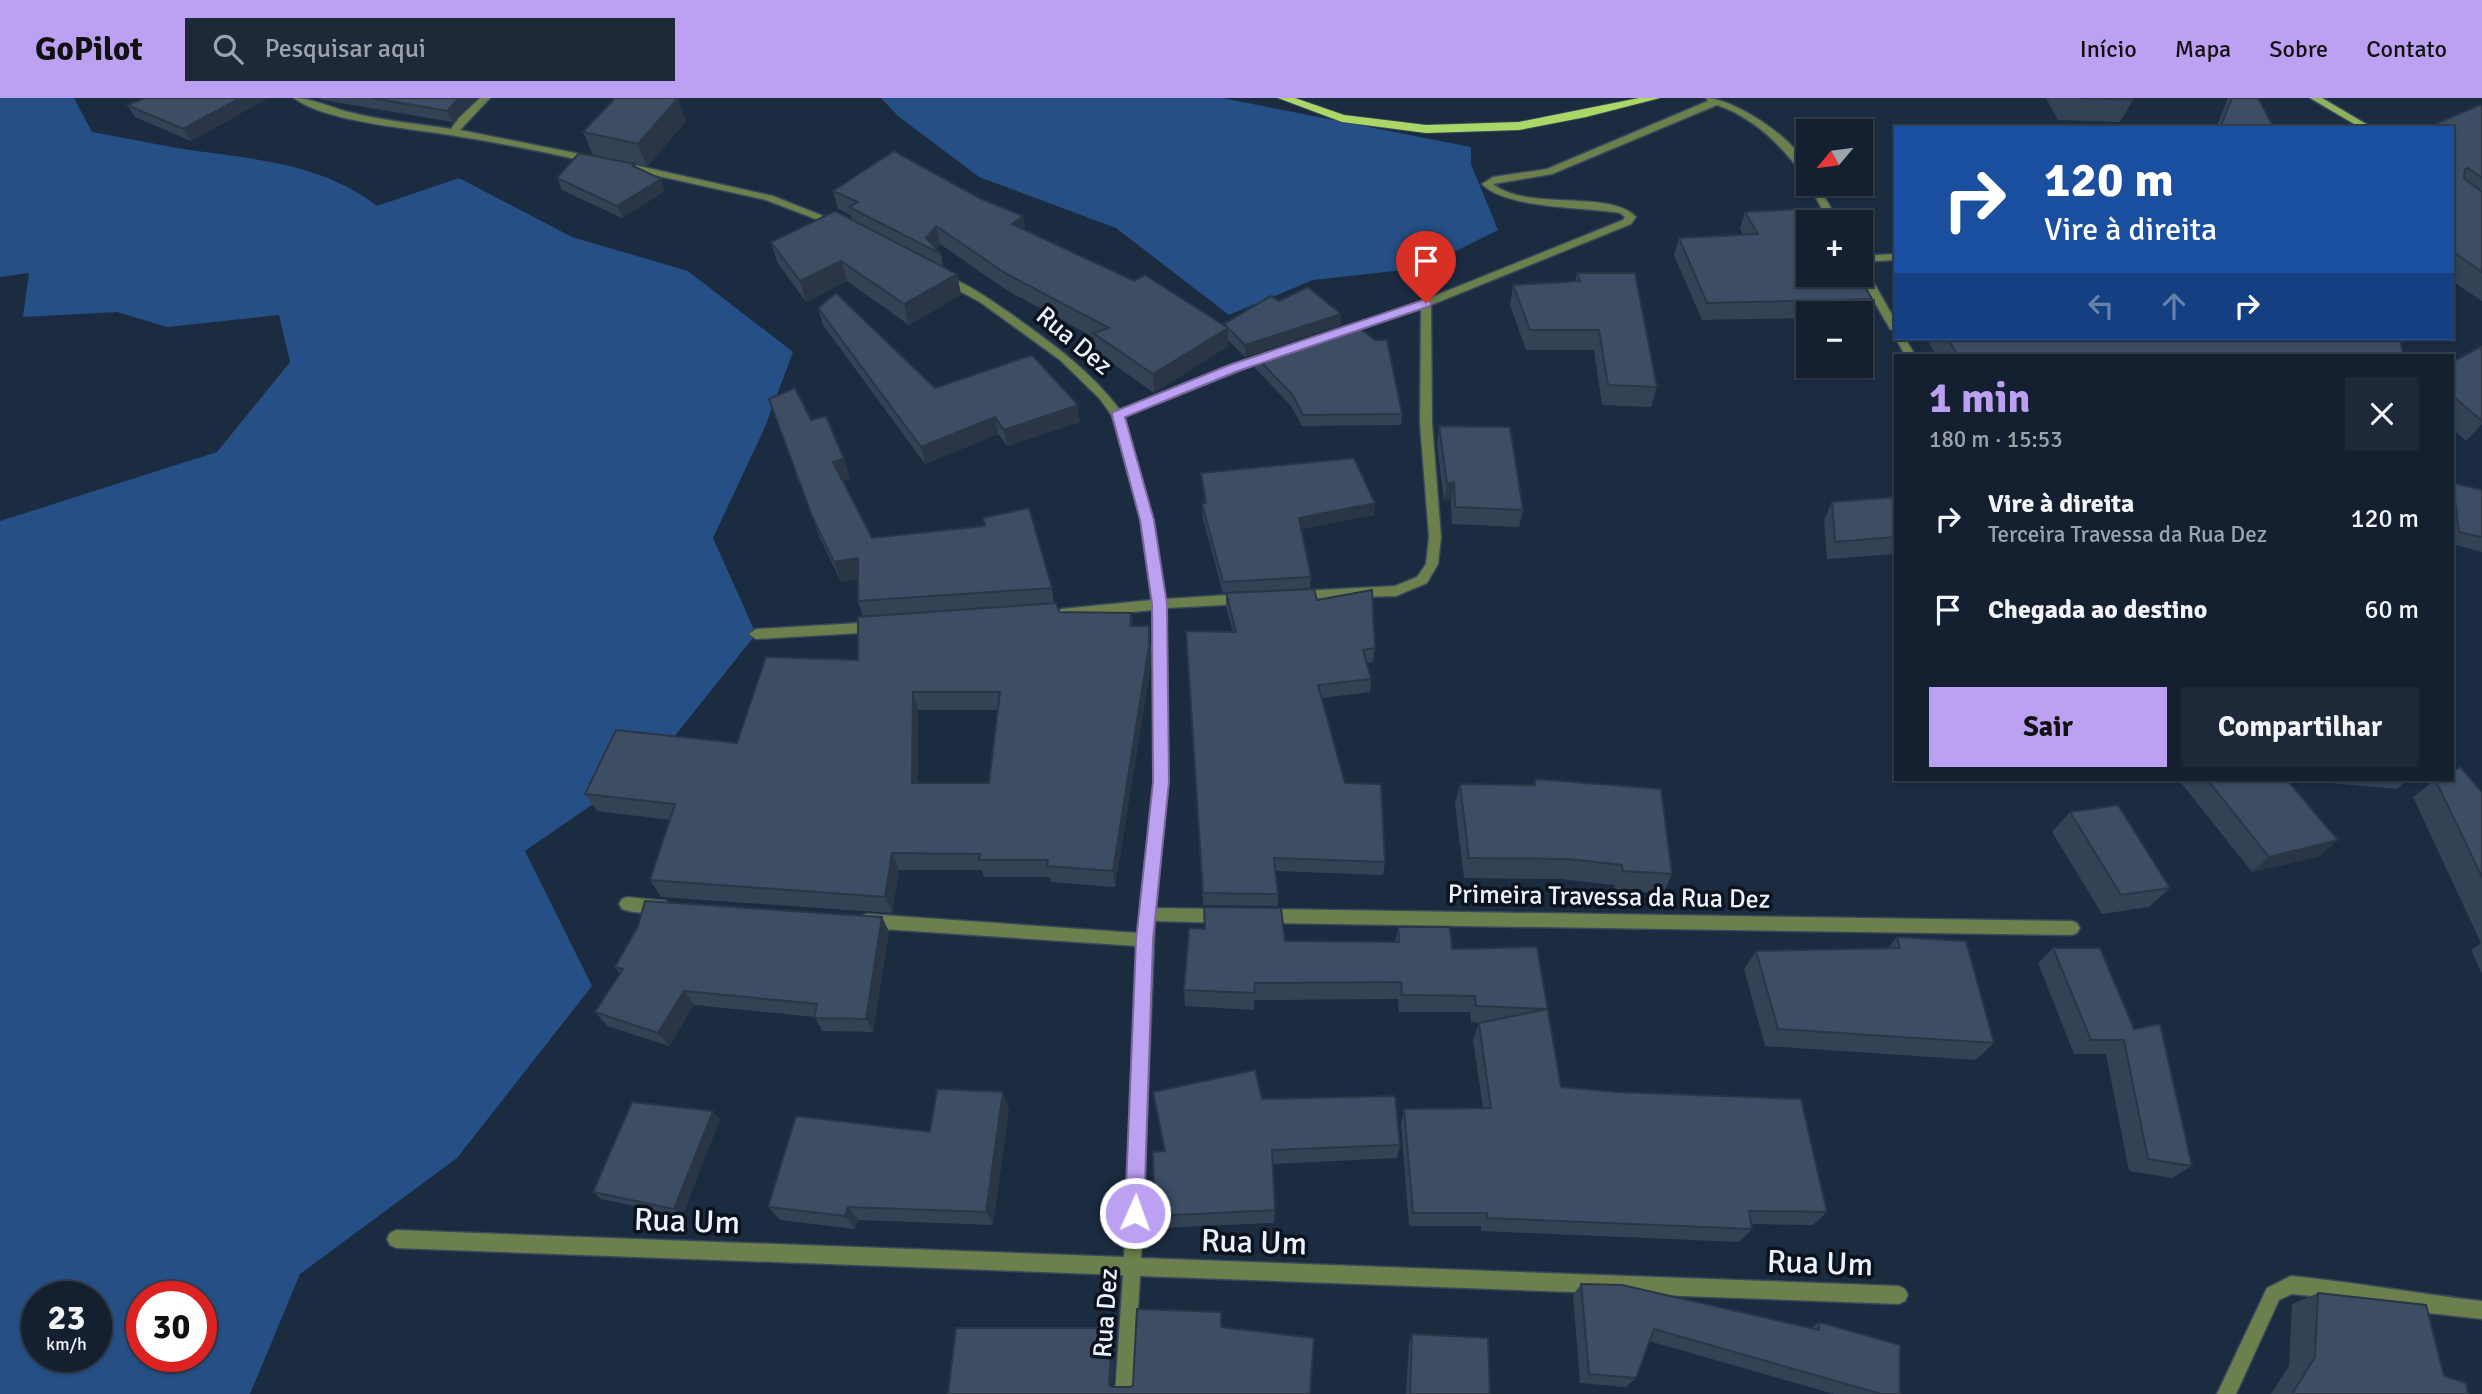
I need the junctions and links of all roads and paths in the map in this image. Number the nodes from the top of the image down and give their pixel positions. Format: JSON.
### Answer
{"nodes":[{"id":1,"x":299,"y":98,"type":"edge"},
{"id":2,"x":485,"y":98,"type":"edge"},
{"id":3,"x":1284,"y":98,"type":"edge"},
{"id":4,"x":1654,"y":98,"type":"edge"},
{"id":5,"x":1705,"y":98,"type":"edge"},
{"id":6,"x":2315,"y":98,"type":"edge"},
{"id":7,"x":1717,"y":102,"type":"junction"},
{"id":8,"x":2364,"y":126,"type":"edge"},
{"id":9,"x":454,"y":132,"type":"junction"},
{"id":10,"x":1796,"y":161,"type":"edge"},
{"id":11,"x":856,"y":232,"type":"edge"},
{"id":12,"x":1894,"y":257,"type":"edge"},
{"id":13,"x":1873,"y":258,"type":"edge"},
{"id":14,"x":928,"y":270,"type":"edge"},
{"id":15,"x":1871,"y":287,"type":"edge"},
{"id":16,"x":1426,"y":303,"type":"junction"},
{"id":17,"x":1894,"y":327,"type":"edge"},
{"id":18,"x":1324,"y":338,"type":"edge"},
{"id":19,"x":1285,"y":351,"type":"edge"},
{"id":20,"x":1118,"y":415,"type":"junction"},
{"id":21,"x":1284,"y":597,"type":"edge"},
{"id":22,"x":1257,"y":599,"type":"edge"},
{"id":23,"x":1159,"y":604,"type":"junction"},
{"id":24,"x":1054,"y":615,"type":"edge"},
{"id":25,"x":892,"y":626,"type":"edge"},
{"id":26,"x":756,"y":634,"type":"dead end"},
{"id":27,"x":627,"y":904,"type":"dead end"},
{"id":28,"x":681,"y":908,"type":"edge"},
{"id":29,"x":1146,"y":914,"type":"junction"},
{"id":30,"x":845,"y":919,"type":"edge"},
{"id":31,"x":2072,"y":928,"type":"dead end"},
{"id":32,"x":1145,"y":940,"type":"junction"},
{"id":33,"x":396,"y":1239,"type":"dead end"},
{"id":34,"x":1132,"y":1268,"type":"junction"},
{"id":35,"x":1899,"y":1295,"type":"dead end"},
{"id":36,"x":2482,"y":1310,"type":"edge"},
{"id":37,"x":1124,"y":1394,"type":"edge"},
{"id":38,"x":2226,"y":1394,"type":"edge"}],
"edges":[{"from":1,"to":9,"type":"street"},
{"from":2,"to":9,"type":"street"},
{"from":3,"to":4,"type":"main road"},
{"from":5,"to":7,"type":"street"},
{"from":6,"to":8,"type":"street"},
{"from":7,"to":10,"type":"street"},
{"from":7,"to":16,"type":"street"},
{"from":9,"to":11,"type":"street"},
{"from":12,"to":13,"type":"street"},
{"from":14,"to":20,"type":"street","name":"Rua Dez"},
{"from":15,"to":17,"type":"street"},
{"from":16,"to":18,"type":"street"},
{"from":16,"to":21,"type":"street"},
{"from":19,"to":20,"type":"street"},
{"from":20,"to":23,"type":"street","name":"Rua Dez"},
{"from":22,"to":23,"type":"street"},
{"from":23,"to":24,"type":"street"},
{"from":23,"to":29,"type":"street","name":"Rua Dez"},
{"from":25,"to":26,"type":"street"},
{"from":27,"to":28,"type":"street"},
{"from":29,"to":31,"type":"street","name":"Primeira Travessa da Rua Dez"},
{"from":29,"to":32,"type":"street","name":"Rua Dez"},
{"from":30,"to":32,"type":"street"},
{"from":32,"to":34,"type":"street","name":"Rua Dez"},
{"from":33,"to":34,"type":"street","name":"Rua Um"},
{"from":34,"to":35,"type":"street","name":"Rua Um"},
{"from":34,"to":37,"type":"street","name":"Rua Dez"},
{"from":36,"to":38,"type":"street"}]}
